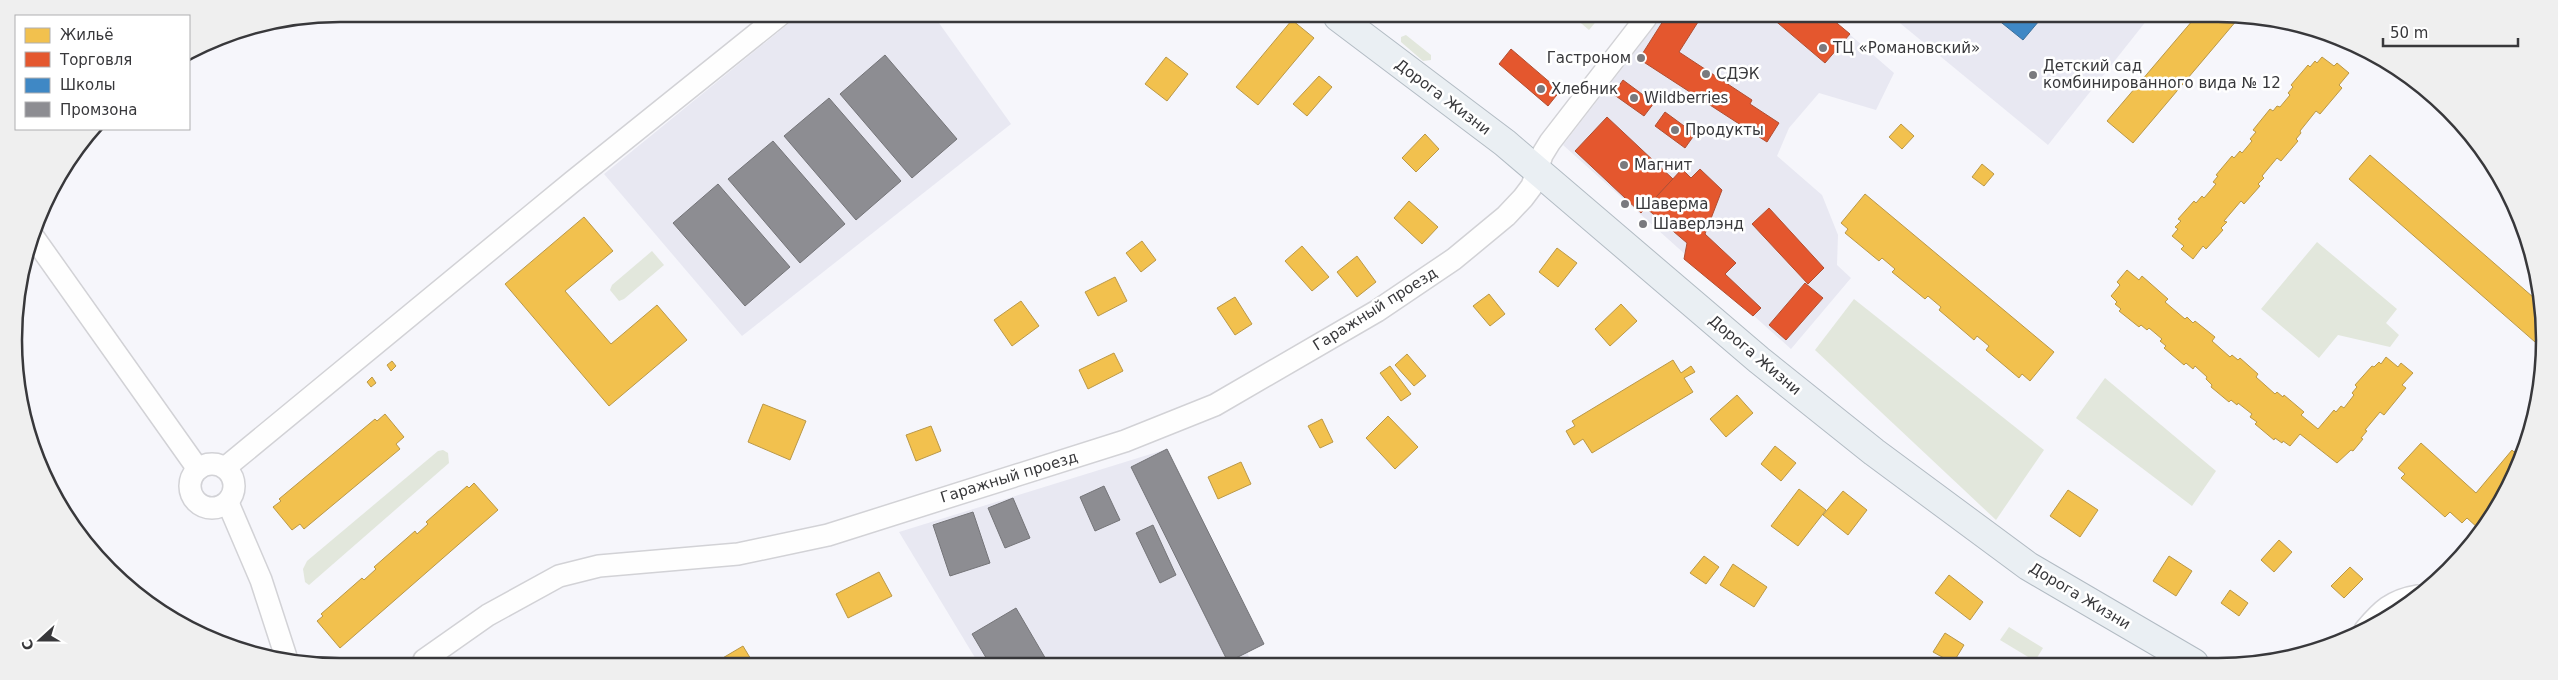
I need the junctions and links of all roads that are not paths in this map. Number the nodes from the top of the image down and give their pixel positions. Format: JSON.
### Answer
{"nodes":[{"id":1,"x":771,"y":22,"type":"edge"},
{"id":2,"x":1345,"y":22,"type":"edge"},
{"id":3,"x":1643,"y":22,"type":"edge"},
{"id":4,"x":1537,"y":171,"type":"junction"},
{"id":5,"x":38,"y":243,"type":"edge"},
{"id":6,"x":226,"y":467,"type":"junction"},
{"id":7,"x":198,"y":469,"type":"junction"},
{"id":8,"x":228,"y":503,"type":"junction"},
{"id":9,"x":2403,"y":598,"type":"edge"},
{"id":10,"x":2378,"y":614,"type":"edge"},
{"id":11,"x":284,"y":652,"type":"edge"},
{"id":12,"x":427,"y":658,"type":"edge"},
{"id":13,"x":2185,"y":658,"type":"edge"}],
"edges":[{"from":1,"to":6,"type":"street"},
{"from":2,"to":4,"type":"main road","name":"Дорога Жизни"},
{"from":3,"to":4,"type":"street","name":"Гаражный проезд"},
{"from":4,"to":12,"type":"street","name":"Гаражный проезд"},
{"from":4,"to":13,"type":"main road","name":"Дорога Жизни"},
{"from":5,"to":7,"type":"street"},
{"from":6,"to":7,"type":"street"},
{"from":6,"to":8,"type":"street"},
{"from":7,"to":8,"type":"street"},
{"from":8,"to":11,"type":"street"},
{"from":9,"to":10,"type":"street"}]}
